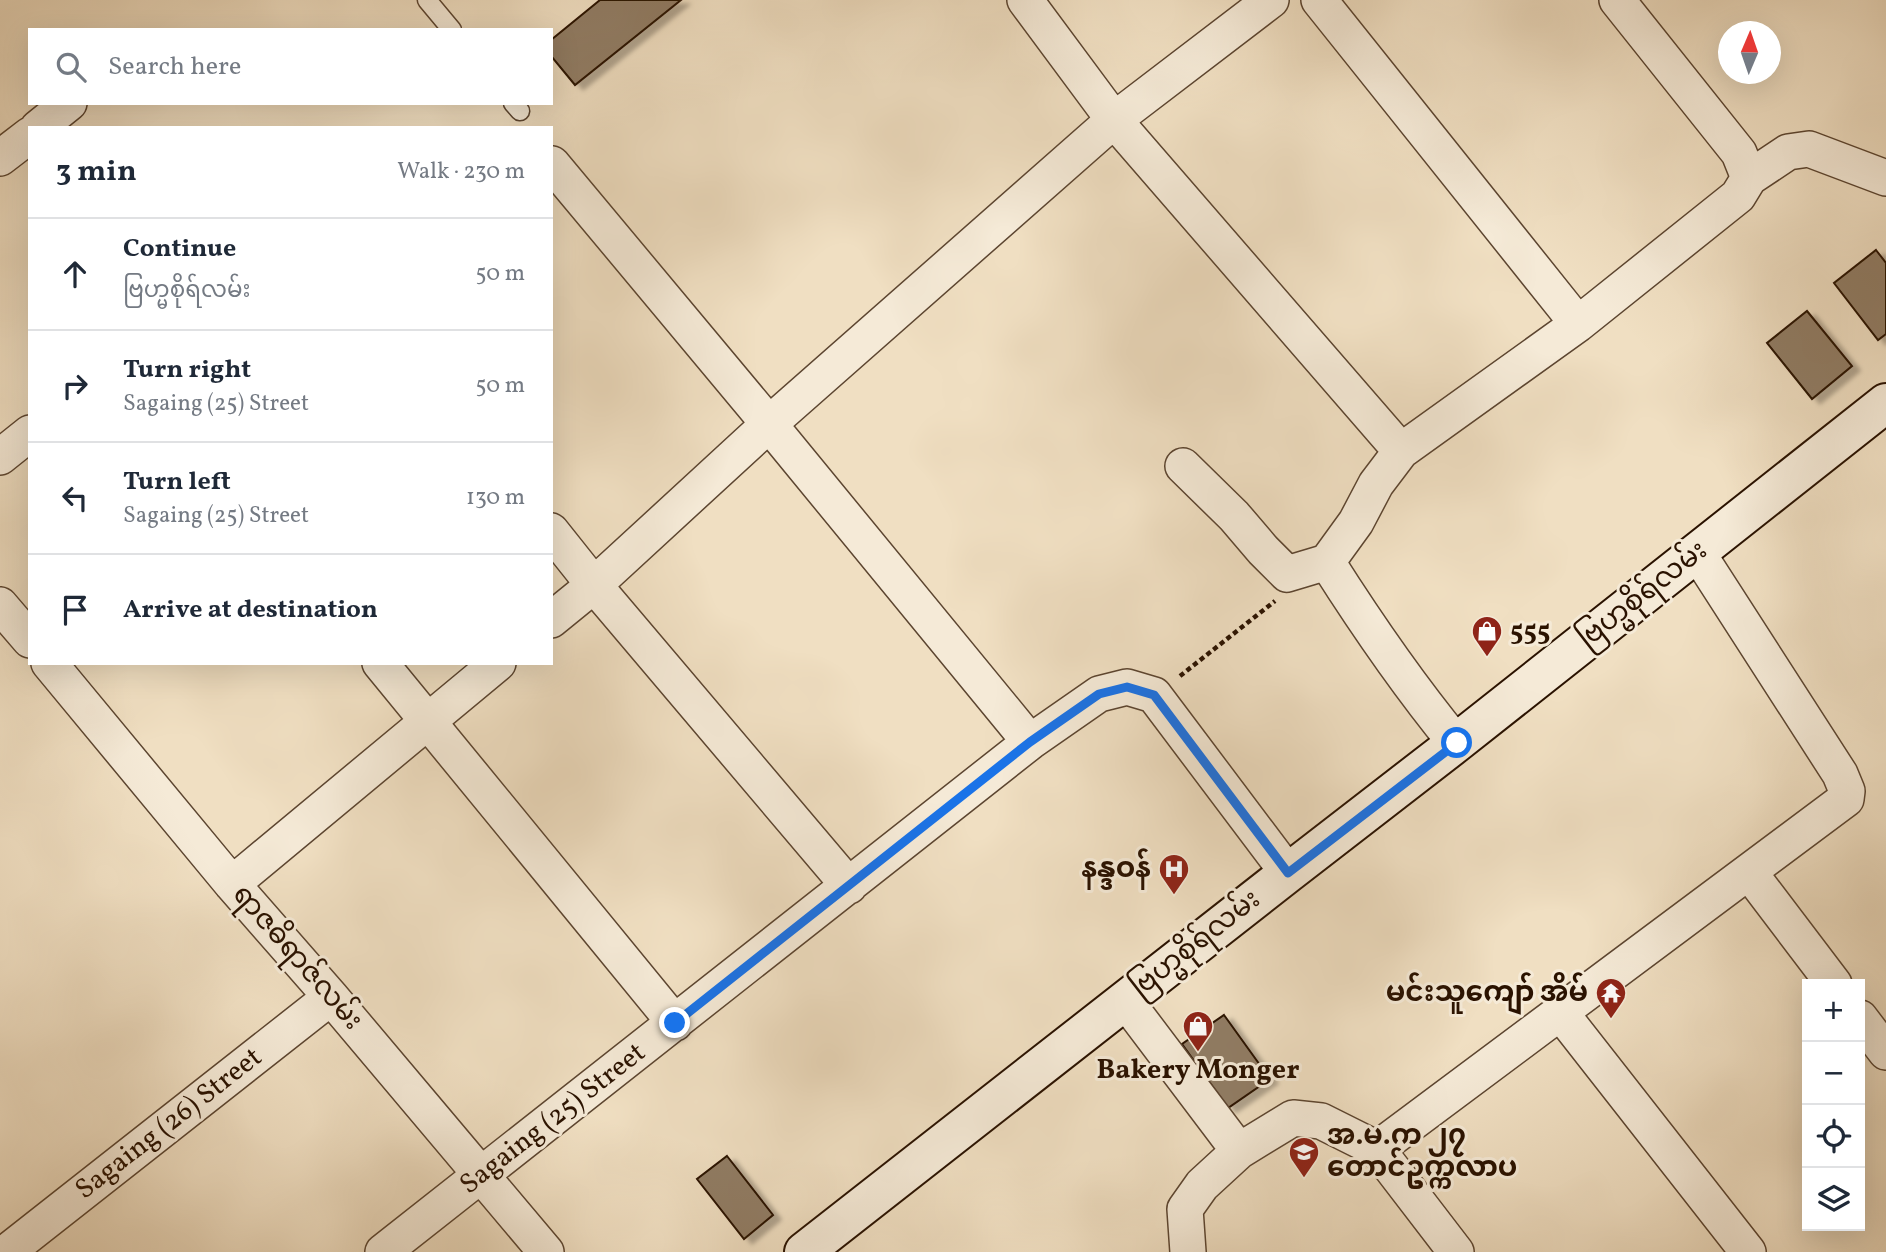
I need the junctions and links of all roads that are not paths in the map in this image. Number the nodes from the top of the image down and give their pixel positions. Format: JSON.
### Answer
{"nodes":[{"id":1,"x":427,"y":0,"type":"edge"},
{"id":2,"x":1025,"y":0,"type":"edge"},
{"id":3,"x":1271,"y":0,"type":"edge"},
{"id":4,"x":1319,"y":0,"type":"edge"},
{"id":5,"x":1617,"y":0,"type":"edge"},
{"id":6,"x":450,"y":28,"type":"edge"},
{"id":7,"x":67,"y":105,"type":"edge"},
{"id":8,"x":1114,"y":120,"type":"junction"},
{"id":9,"x":40,"y":126,"type":"edge"},
{"id":10,"x":28,"y":137,"type":"edge"},
{"id":11,"x":0,"y":158,"type":"edge"},
{"id":12,"x":553,"y":165,"type":"edge"},
{"id":13,"x":1749,"y":178,"type":"junction"},
{"id":14,"x":1886,"y":178,"type":"edge"},
{"id":15,"x":1578,"y":324,"type":"junction"},
{"id":16,"x":1886,"y":403,"type":"edge"},
{"id":17,"x":769,"y":424,"type":"junction"},
{"id":18,"x":28,"y":435,"type":"edge"},
{"id":19,"x":1401,"y":451,"type":"junction"},
{"id":20,"x":0,"y":457,"type":"edge"},
{"id":21,"x":1183,"y":466,"type":"dead end"},
{"id":22,"x":553,"y":534,"type":"edge"},
{"id":23,"x":1697,"y":552,"type":"junction"},
{"id":24,"x":1327,"y":562,"type":"junction"},
{"id":25,"x":594,"y":585,"type":"junction"},
{"id":26,"x":0,"y":605,"type":"edge"},
{"id":27,"x":553,"y":618,"type":"edge"},
{"id":28,"x":28,"y":638,"type":"edge"},
{"id":29,"x":51,"y":665,"type":"edge"},
{"id":30,"x":382,"y":665,"type":"edge"},
{"id":31,"x":496,"y":665,"type":"edge"},
{"id":32,"x":427,"y":721,"type":"junction"},
{"id":33,"x":1030,"y":742,"type":"junction"},
{"id":34,"x":1457,"y":743,"type":"junction"},
{"id":35,"x":1749,"y":872,"type":"junction"},
{"id":36,"x":1288,"y":873,"type":"junction"},
{"id":37,"x":232,"y":884,"type":"junction"},
{"id":38,"x":849,"y":886,"type":"junction"},
{"id":39,"x":1830,"y":979,"type":"edge"},
{"id":40,"x":331,"y":997,"type":"junction"},
{"id":41,"x":1125,"y":1000,"type":"junction"},
{"id":42,"x":1560,"y":1012,"type":"junction"},
{"id":43,"x":675,"y":1023,"type":"junction"},
{"id":44,"x":1865,"y":1025,"type":"edge"},
{"id":45,"x":1886,"y":1052,"type":"edge"},
{"id":46,"x":1377,"y":1149,"type":"junction"},
{"id":47,"x":1239,"y":1151,"type":"junction"},
{"id":48,"x":482,"y":1174,"type":"junction"},
{"id":49,"x":7,"y":1252,"type":"edge"},
{"id":50,"x":383,"y":1252,"type":"edge"},
{"id":51,"x":546,"y":1252,"type":"edge"},
{"id":52,"x":804,"y":1252,"type":"edge"},
{"id":53,"x":1188,"y":1252,"type":"edge"},
{"id":54,"x":1456,"y":1252,"type":"edge"},
{"id":55,"x":1748,"y":1252,"type":"edge"}],
"edges":[{"from":1,"to":6,"type":"lane"},
{"from":2,"to":8,"type":"street"},
{"from":3,"to":8,"type":"street"},
{"from":4,"to":15,"type":"street"},
{"from":5,"to":13,"type":"street"},
{"from":7,"to":9,"type":"street"},
{"from":8,"to":17,"type":"street"},
{"from":8,"to":19,"type":"street"},
{"from":10,"to":11,"type":"street"},
{"from":12,"to":17,"type":"street"},
{"from":13,"to":14,"type":"street"},
{"from":13,"to":15,"type":"street"},
{"from":15,"to":19,"type":"street"},
{"from":16,"to":23,"type":"street","name":"ဗြဟ္မစိုရ်လမ်း"},
{"from":17,"to":25,"type":"street"},
{"from":17,"to":33,"type":"street"},
{"from":18,"to":20,"type":"street"},
{"from":19,"to":24,"type":"street"},
{"from":21,"to":24,"type":"street"},
{"from":22,"to":25,"type":"street"},
{"from":23,"to":34,"type":"street","name":"ဗြဟ္မစိုရ်လမ်း"},
{"from":23,"to":35,"type":"street"},
{"from":24,"to":34,"type":"street"},
{"from":25,"to":27,"type":"street"},
{"from":25,"to":38,"type":"street"},
{"from":26,"to":28,"type":"street"},
{"from":29,"to":37,"type":"street","name":"ရာဇဓိရာဇ်လမ်း"},
{"from":30,"to":32,"type":"street"},
{"from":31,"to":32,"type":"street"},
{"from":32,"to":37,"type":"street"},
{"from":32,"to":43,"type":"street"},
{"from":33,"to":36,"type":"street","name":"Sagaing (25) Street"},
{"from":33,"to":38,"type":"street","name":"Sagaing (25) Street"},
{"from":34,"to":36,"type":"street","name":"ဗြဟ္မစိုရ်လမ်း"},
{"from":35,"to":39,"type":"street"},
{"from":35,"to":42,"type":"street"},
{"from":36,"to":41,"type":"street","name":"ဗြဟ္မစိုရ်လမ်း"},
{"from":37,"to":40,"type":"street","name":"ရာဇဓိရာဇ်လမ်း"},
{"from":38,"to":43,"type":"street","name":"Sagaing (25) Street"},
{"from":40,"to":48,"type":"street","name":"ရာဇဓိရာဇ်လမ်း"},
{"from":40,"to":49,"type":"street","name":"Sagaing (26) Street"},
{"from":41,"to":47,"type":"street"},
{"from":41,"to":52,"type":"street","name":"ဗြဟ္မစိုရ်လမ်း"},
{"from":42,"to":46,"type":"street"},
{"from":42,"to":55,"type":"street"},
{"from":43,"to":48,"type":"street","name":"Sagaing (25) Street"},
{"from":44,"to":45,"type":"street"},
{"from":46,"to":47,"type":"street"},
{"from":46,"to":54,"type":"street"},
{"from":47,"to":53,"type":"street"},
{"from":48,"to":50,"type":"street","name":"Sagaing (25) Street"},
{"from":48,"to":51,"type":"street","name":"ရာဇဓိရာဇ်လမ်း"}]}
